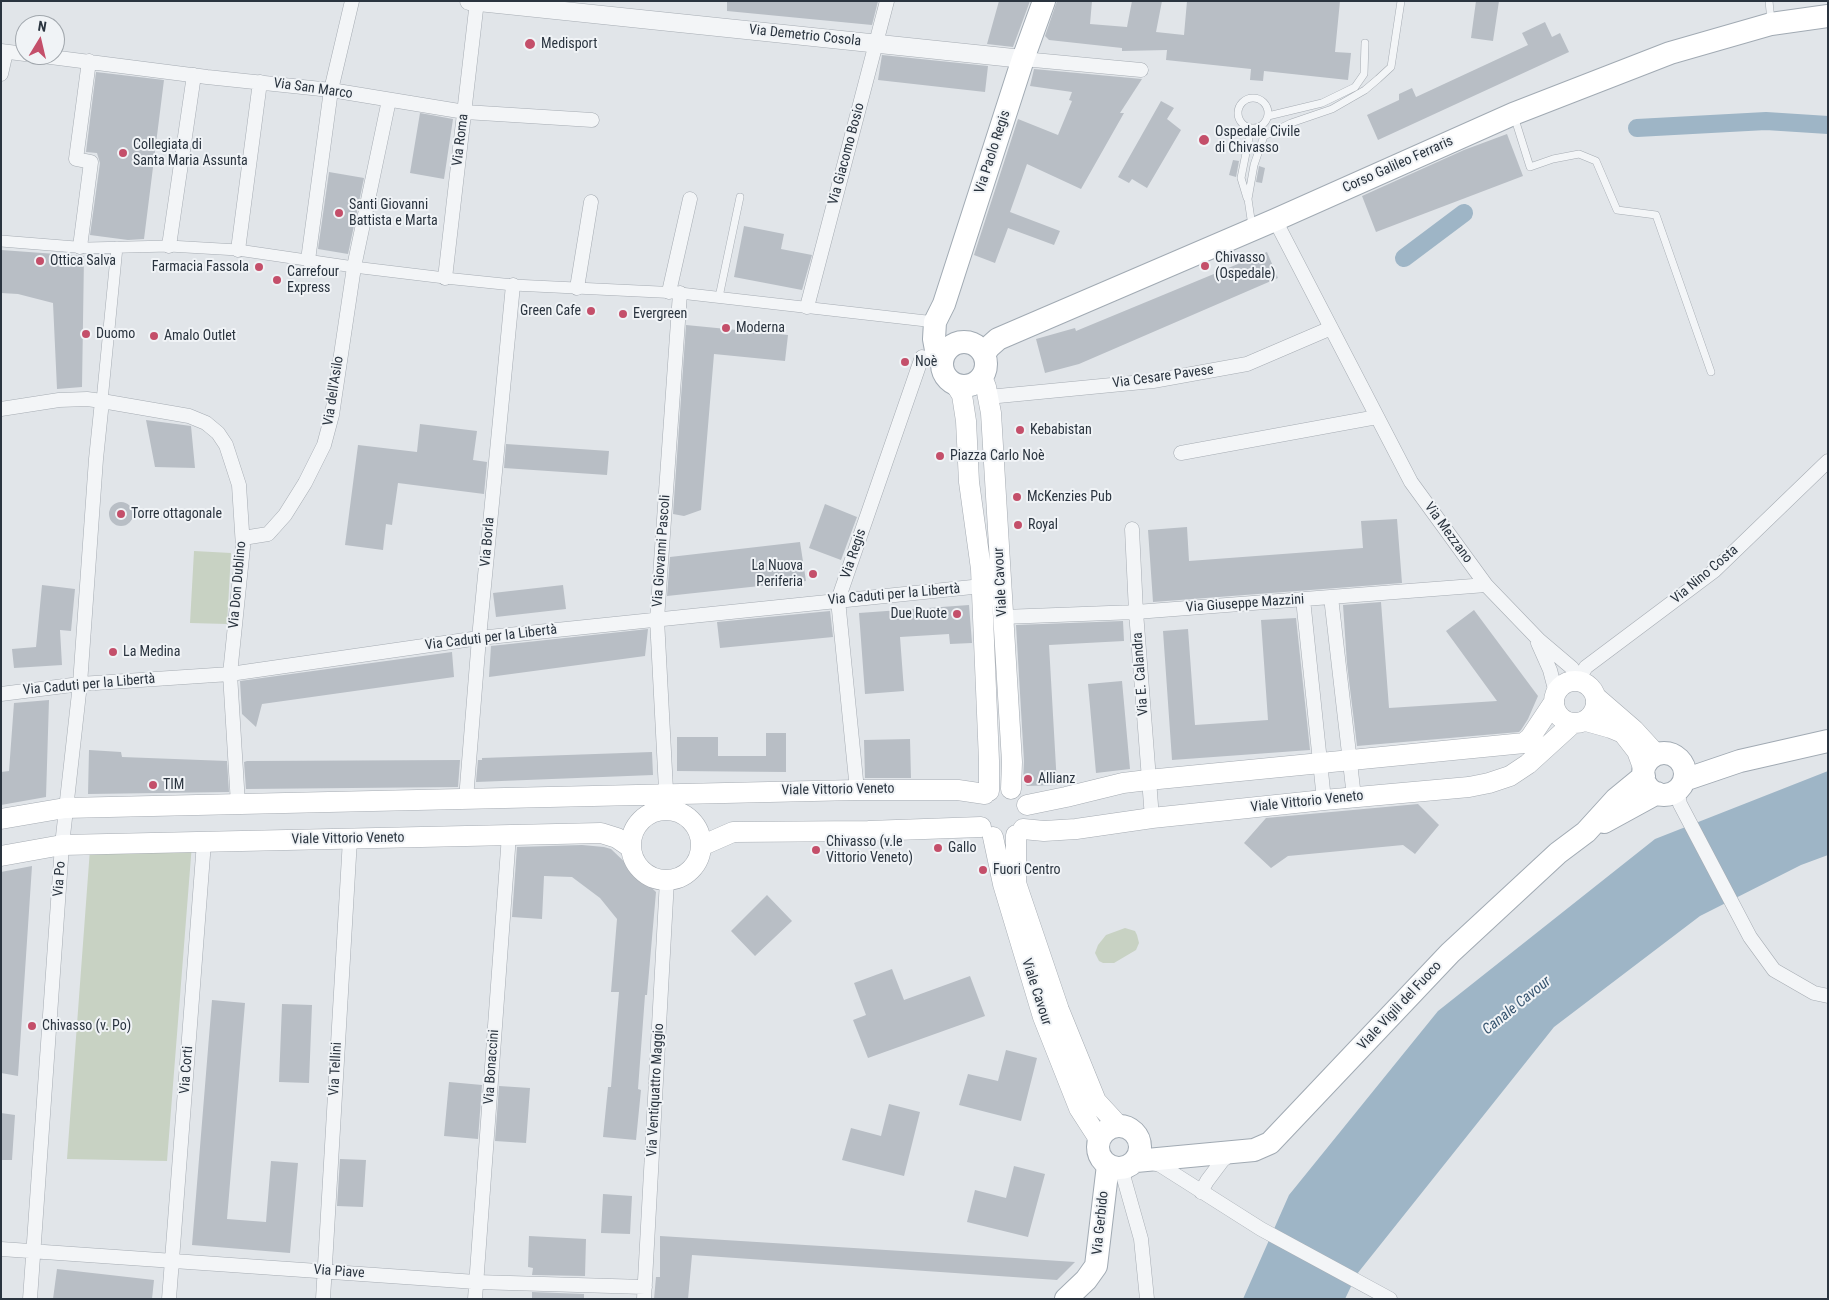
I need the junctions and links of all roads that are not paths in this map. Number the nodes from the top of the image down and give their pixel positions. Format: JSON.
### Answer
{"nodes":[{"id":1,"x":352,"y":1,"type":"edge"},
{"id":2,"x":887,"y":1,"type":"edge"},
{"id":3,"x":1044,"y":1,"type":"edge"},
{"id":4,"x":1401,"y":1,"type":"edge"},
{"id":5,"x":1769,"y":1,"type":"edge"},
{"id":6,"x":475,"y":2,"type":"edge"},
{"id":7,"x":1828,"y":16,"type":"edge"},
{"id":8,"x":1771,"y":24,"type":"junction"},
{"id":9,"x":877,"y":43,"type":"junction"},
{"id":10,"x":1365,"y":44,"type":"dead end"},
{"id":11,"x":3,"y":51,"type":"edge"},
{"id":12,"x":65,"y":58,"type":"edge"},
{"id":13,"x":1023,"y":58,"type":"junction"},
{"id":14,"x":89,"y":61,"type":"junction"},
{"id":15,"x":1141,"y":70,"type":"dead end"},
{"id":16,"x":1,"y":74,"type":"edge"},
{"id":17,"x":194,"y":75,"type":"junction"},
{"id":18,"x":260,"y":82,"type":"junction"},
{"id":19,"x":332,"y":90,"type":"junction"},
{"id":20,"x":389,"y":100,"type":"junction"},
{"id":21,"x":465,"y":112,"type":"junction"},
{"id":22,"x":1513,"y":114,"type":"junction"},
{"id":23,"x":1268,"y":116,"type":"junction"},
{"id":24,"x":592,"y":120,"type":"dead end"},
{"id":25,"x":1251,"y":128,"type":"junction"},
{"id":26,"x":740,"y":197,"type":"dead end"},
{"id":27,"x":690,"y":199,"type":"dead end"},
{"id":28,"x":1248,"y":199,"type":"junction"},
{"id":29,"x":591,"y":202,"type":"dead end"},
{"id":30,"x":1275,"y":220,"type":"junction"},
{"id":31,"x":1252,"y":230,"type":"junction"},
{"id":32,"x":1,"y":241,"type":"edge"},
{"id":33,"x":169,"y":246,"type":"junction"},
{"id":34,"x":80,"y":247,"type":"junction"},
{"id":35,"x":117,"y":247,"type":"junction"},
{"id":36,"x":238,"y":250,"type":"junction"},
{"id":37,"x":308,"y":260,"type":"junction"},
{"id":38,"x":354,"y":267,"type":"junction"},
{"id":39,"x":445,"y":278,"type":"junction"},
{"id":40,"x":513,"y":285,"type":"junction"},
{"id":41,"x":577,"y":288,"type":"junction"},
{"id":42,"x":674,"y":292,"type":"junction"},
{"id":43,"x":719,"y":297,"type":"junction"},
{"id":44,"x":807,"y":307,"type":"junction"},
{"id":45,"x":939,"y":312,"type":"junction"},
{"id":46,"x":1331,"y":328,"type":"junction"},
{"id":47,"x":977,"y":348,"type":"junction"},
{"id":48,"x":932,"y":358,"type":"junction"},
{"id":49,"x":1711,"y":372,"type":"dead end"},
{"id":50,"x":956,"y":385,"type":"junction"},
{"id":51,"x":985,"y":387,"type":"junction"},
{"id":52,"x":102,"y":401,"type":"junction"},
{"id":53,"x":1,"y":409,"type":"edge"},
{"id":54,"x":1378,"y":417,"type":"junction"},
{"id":55,"x":1180,"y":453,"type":"dead end"},
{"id":56,"x":1828,"y":461,"type":"edge"},
{"id":57,"x":1132,"y":530,"type":"dead end"},
{"id":58,"x":243,"y":538,"type":"junction"},
{"id":59,"x":1486,"y":585,"type":"junction"},
{"id":60,"x":982,"y":586,"type":"junction"},
{"id":61,"x":1331,"y":597,"type":"junction"},
{"id":62,"x":1303,"y":599,"type":"junction"},
{"id":63,"x":838,"y":600,"type":"junction"},
{"id":64,"x":1136,"y":612,"type":"junction"},
{"id":65,"x":657,"y":618,"type":"junction"},
{"id":66,"x":1003,"y":618,"type":"junction"},
{"id":67,"x":1536,"y":637,"type":"junction"},
{"id":68,"x":479,"y":638,"type":"junction"},
{"id":69,"x":230,"y":674,"type":"junction"},
{"id":70,"x":1578,"y":681,"type":"junction"},
{"id":71,"x":80,"y":684,"type":"junction"},
{"id":72,"x":1,"y":694,"type":"edge"},
{"id":73,"x":1555,"y":698,"type":"junction"},
{"id":74,"x":1597,"y":698,"type":"junction"},
{"id":75,"x":1579,"y":722,"type":"junction"},
{"id":76,"x":1828,"y":741,"type":"edge"},
{"id":77,"x":1350,"y":761,"type":"junction"},
{"id":78,"x":1319,"y":764,"type":"junction"},
{"id":79,"x":1148,"y":780,"type":"junction"},
{"id":80,"x":1666,"y":780,"type":"junction"},
{"id":81,"x":1011,"y":789,"type":"junction"},
{"id":82,"x":858,"y":790,"type":"junction"},
{"id":83,"x":987,"y":793,"type":"junction"},
{"id":84,"x":1354,"y":797,"type":"junction"},
{"id":85,"x":466,"y":799,"type":"junction"},
{"id":86,"x":1324,"y":800,"type":"junction"},
{"id":87,"x":238,"y":804,"type":"junction"},
{"id":88,"x":1027,"y":805,"type":"junction"},
{"id":89,"x":668,"y":806,"type":"junction"},
{"id":90,"x":65,"y":808,"type":"junction"},
{"id":91,"x":1152,"y":818,"type":"junction"},
{"id":92,"x":1,"y":819,"type":"edge"},
{"id":93,"x":987,"y":832,"type":"junction"},
{"id":94,"x":1019,"y":832,"type":"junction"},
{"id":95,"x":509,"y":835,"type":"junction"},
{"id":96,"x":350,"y":838,"type":"junction"},
{"id":97,"x":204,"y":842,"type":"junction"},
{"id":98,"x":62,"y":845,"type":"junction"},
{"id":99,"x":701,"y":846,"type":"junction"},
{"id":100,"x":630,"y":847,"type":"junction"},
{"id":101,"x":1,"y":856,"type":"edge"},
{"id":102,"x":667,"y":880,"type":"junction"},
{"id":103,"x":1828,"y":996,"type":"edge"},
{"id":104,"x":1119,"y":1126,"type":"junction"},
{"id":105,"x":1139,"y":1138,"type":"junction"},
{"id":106,"x":1099,"y":1139,"type":"junction"},
{"id":107,"x":1231,"y":1153,"type":"junction"},
{"id":108,"x":1206,"y":1154,"type":"junction"},
{"id":109,"x":1127,"y":1164,"type":"junction"},
{"id":110,"x":1204,"y":1186,"type":"junction"},
{"id":111,"x":1,"y":1249,"type":"edge"},
{"id":112,"x":34,"y":1252,"type":"junction"},
{"id":113,"x":172,"y":1261,"type":"junction"},
{"id":114,"x":325,"y":1271,"type":"junction"},
{"id":115,"x":476,"y":1282,"type":"junction"},
{"id":116,"x":645,"y":1293,"type":"edge"},
{"id":117,"x":30,"y":1299,"type":"edge"},
{"id":118,"x":169,"y":1299,"type":"edge"},
{"id":119,"x":323,"y":1299,"type":"edge"},
{"id":120,"x":475,"y":1299,"type":"edge"},
{"id":121,"x":1066,"y":1299,"type":"edge"},
{"id":122,"x":1147,"y":1299,"type":"edge"},
{"id":123,"x":1390,"y":1299,"type":"edge"}],
"edges":[{"from":1,"to":19,"type":"street"},
{"from":2,"to":9,"type":"street","name":"Via Giacomo Bosio"},
{"from":3,"to":13,"type":"main road","name":"Via Paolo Regis"},
{"from":4,"to":28,"type":"lane"},
{"from":5,"to":8,"type":"lane"},
{"from":6,"to":9,"type":"street","name":"Via Demetrio Cosola"},
{"from":6,"to":21,"type":"street","name":"Via Roma"},
{"from":7,"to":8,"type":"main road","name":"Corso Galileo Ferraris"},
{"from":8,"to":22,"type":"main road","name":"Corso Galileo Ferraris"},
{"from":9,"to":13,"type":"street","name":"Via Demetrio Cosola"},
{"from":9,"to":44,"type":"street","name":"Via Giacomo Bosio"},
{"from":10,"to":23,"type":"lane"},
{"from":11,"to":16,"type":"street"},
{"from":12,"to":14,"type":"street","name":"Via San Marco"},
{"from":13,"to":15,"type":"street","name":"Via Demetrio Cosola"},
{"from":13,"to":45,"type":"main road","name":"Via Paolo Regis"},
{"from":14,"to":17,"type":"street","name":"Via San Marco"},
{"from":14,"to":34,"type":"street"},
{"from":17,"to":18,"type":"street","name":"Via San Marco"},
{"from":17,"to":33,"type":"street"},
{"from":18,"to":19,"type":"street","name":"Via San Marco"},
{"from":18,"to":36,"type":"street"},
{"from":19,"to":20,"type":"street","name":"Via San Marco"},
{"from":19,"to":37,"type":"street"},
{"from":20,"to":21,"type":"street","name":"Via San Marco"},
{"from":20,"to":38,"type":"street","name":"Via dell'Asilo"},
{"from":21,"to":24,"type":"street","name":"Via San Marco"},
{"from":21,"to":39,"type":"street","name":"Via Roma"},
{"from":22,"to":30,"type":"main road","name":"Corso Galileo Ferraris"},
{"from":22,"to":49,"type":"lane"},
{"from":23,"to":25,"type":"lane"},
{"from":23,"to":25,"type":"lane"},
{"from":25,"to":28,"type":"lane"},
{"from":26,"to":43,"type":"lane"},
{"from":27,"to":42,"type":"street","name":"Via Giovanni Pascoli"},
{"from":28,"to":31,"type":"lane"},
{"from":29,"to":41,"type":"street"},
{"from":30,"to":31,"type":"main road","name":"Corso Galileo Ferraris"},
{"from":30,"to":46,"type":"street","name":"Via Mezzano"},
{"from":31,"to":47,"type":"main road","name":"Corso Galileo Ferraris"},
{"from":32,"to":34,"type":"street"},
{"from":33,"to":35,"type":"street"},
{"from":33,"to":36,"type":"street"},
{"from":34,"to":35,"type":"street"},
{"from":35,"to":52,"type":"street"},
{"from":36,"to":37,"type":"street"},
{"from":37,"to":38,"type":"street"},
{"from":38,"to":39,"type":"street"},
{"from":38,"to":58,"type":"street","name":"Via dell'Asilo"},
{"from":39,"to":40,"type":"street"},
{"from":40,"to":41,"type":"street"},
{"from":40,"to":68,"type":"street","name":"Via Borla"},
{"from":41,"to":42,"type":"street"},
{"from":42,"to":43,"type":"street"},
{"from":42,"to":65,"type":"street","name":"Via Giovanni Pascoli"},
{"from":43,"to":44,"type":"street"},
{"from":44,"to":45,"type":"street"},
{"from":45,"to":47,"type":"main road"},
{"from":45,"to":48,"type":"main road","name":"Via Paolo Regis"},
{"from":46,"to":51,"type":"street","name":"Via Cesare Pavese"},
{"from":46,"to":54,"type":"street","name":"Via Mezzano"},
{"from":47,"to":48,"type":"main road"},
{"from":47,"to":51,"type":"main road"},
{"from":48,"to":50,"type":"main road","name":"Via Paolo Regis"},
{"from":48,"to":63,"type":"street","name":"Via Regis"},
{"from":50,"to":51,"type":"main road"},
{"from":50,"to":60,"type":"main road","name":"Viale Cavour"},
{"from":51,"to":66,"type":"main road","name":"Viale Cavour"},
{"from":52,"to":53,"type":"street","name":"Via Don Dublino"},
{"from":52,"to":58,"type":"street","name":"Via Don Dublino"},
{"from":52,"to":71,"type":"street","name":"Via Po"},
{"from":54,"to":55,"type":"street"},
{"from":54,"to":59,"type":"street","name":"Via Mezzano"},
{"from":56,"to":70,"type":"street","name":"Via Nino Costa"},
{"from":57,"to":64,"type":"street","name":"Via E. Calandra"},
{"from":58,"to":69,"type":"street","name":"Via Don Dublino"},
{"from":59,"to":61,"type":"street","name":"Via Giuseppe Mazzini"},
{"from":59,"to":67,"type":"street","name":"Via Mezzano"},
{"from":60,"to":63,"type":"street","name":"Via Caduti per la Libertà"},
{"from":60,"to":83,"type":"main road","name":"Viale Cavour"},
{"from":61,"to":62,"type":"street","name":"Via Giuseppe Mazzini"},
{"from":61,"to":77,"type":"street"},
{"from":62,"to":64,"type":"street","name":"Via Giuseppe Mazzini"},
{"from":62,"to":78,"type":"street"},
{"from":63,"to":65,"type":"street","name":"Via Caduti per la Libertà"},
{"from":63,"to":82,"type":"street","name":"Via Regis"},
{"from":64,"to":66,"type":"street","name":"Via Giuseppe Mazzini"},
{"from":64,"to":79,"type":"street","name":"Via E. Calandra"},
{"from":65,"to":68,"type":"street","name":"Via Caduti per la Libertà"},
{"from":65,"to":89,"type":"street","name":"Via Giovanni Pascoli"},
{"from":66,"to":81,"type":"main road","name":"Viale Cavour"},
{"from":67,"to":70,"type":"street","name":"Via Mezzano"},
{"from":67,"to":73,"type":"street","name":"Via Mezzano"},
{"from":68,"to":69,"type":"street","name":"Via Caduti per la Libertà"},
{"from":68,"to":85,"type":"street","name":"Via Borla"},
{"from":69,"to":71,"type":"street","name":"Via Caduti per la Libertà"},
{"from":69,"to":87,"type":"street","name":"Via Don Dublino"},
{"from":70,"to":73,"type":"main road"},
{"from":70,"to":74,"type":"main road","name":"Via Mezzano"},
{"from":71,"to":72,"type":"street","name":"Via Caduti per la Libertà"},
{"from":71,"to":90,"type":"street","name":"Via Po"},
{"from":73,"to":75,"type":"main road","name":"Via Mezzano"},
{"from":73,"to":77,"type":"main road"},
{"from":74,"to":75,"type":"main road"},
{"from":74,"to":80,"type":"main road","name":"Via Mezzano"},
{"from":75,"to":80,"type":"main road"},
{"from":75,"to":84,"type":"main road","name":"Viale Vittorio Veneto"},
{"from":76,"to":80,"type":"main road","name":"Viale Vigili del Fuoco"},
{"from":77,"to":78,"type":"main road"},
{"from":77,"to":84,"type":"street"},
{"from":78,"to":79,"type":"main road"},
{"from":78,"to":86,"type":"street"},
{"from":79,"to":88,"type":"main road"},
{"from":79,"to":91,"type":"street","name":"Via E. Calandra"},
{"from":80,"to":103,"type":"street"},
{"from":80,"to":107,"type":"main road","name":"Viale Vigili del Fuoco"},
{"from":81,"to":83,"type":"main road"},
{"from":81,"to":88,"type":"main road"},
{"from":82,"to":83,"type":"main road","name":"Viale Vittorio Veneto"},
{"from":82,"to":89,"type":"main road","name":"Viale Vittorio Veneto"},
{"from":83,"to":93,"type":"main road"},
{"from":84,"to":86,"type":"main road","name":"Viale Vittorio Veneto"},
{"from":85,"to":87,"type":"main road"},
{"from":85,"to":89,"type":"main road"},
{"from":86,"to":91,"type":"main road","name":"Viale Vittorio Veneto"},
{"from":87,"to":90,"type":"main road"},
{"from":88,"to":94,"type":"main road"},
{"from":89,"to":99,"type":"main road"},
{"from":89,"to":100,"type":"main road"},
{"from":90,"to":92,"type":"main road"},
{"from":90,"to":98,"type":"street","name":"Via Po"},
{"from":91,"to":94,"type":"main road","name":"Viale Vittorio Veneto"},
{"from":93,"to":94,"type":"main road"},
{"from":93,"to":99,"type":"main road"},
{"from":93,"to":106,"type":"main road","name":"Viale Cavour"},
{"from":94,"to":104,"type":"main road","name":"Viale Cavour"},
{"from":95,"to":96,"type":"main road","name":"Viale Vittorio Veneto"},
{"from":95,"to":100,"type":"main road","name":"Viale Vittorio Veneto"},
{"from":95,"to":115,"type":"street","name":"Via Bonaccini"},
{"from":96,"to":97,"type":"main road","name":"Viale Vittorio Veneto"},
{"from":96,"to":114,"type":"street","name":"Via Tellini"},
{"from":97,"to":98,"type":"main road","name":"Viale Vittorio Veneto"},
{"from":97,"to":113,"type":"street","name":"Via Corti"},
{"from":98,"to":101,"type":"main road","name":"Viale Vittorio Veneto"},
{"from":98,"to":112,"type":"street","name":"Via Po"},
{"from":99,"to":102,"type":"main road"},
{"from":100,"to":102,"type":"main road"},
{"from":102,"to":116,"type":"street","name":"Via Ventiquattro Maggio"},
{"from":104,"to":105,"type":"main road"},
{"from":104,"to":106,"type":"main road"},
{"from":105,"to":108,"type":"main road","name":"Viale Vigili del Fuoco"},
{"from":105,"to":109,"type":"main road"},
{"from":106,"to":109,"type":"main road"},
{"from":107,"to":108,"type":"main road","name":"Viale Vigili del Fuoco"},
{"from":107,"to":110,"type":"street"},
{"from":108,"to":109,"type":"main road","name":"Viale Vigili del Fuoco"},
{"from":108,"to":110,"type":"street"},
{"from":109,"to":110,"type":"street"},
{"from":109,"to":121,"type":"main road","name":"Via Gerbido"},
{"from":109,"to":122,"type":"street"},
{"from":110,"to":123,"type":"street"},
{"from":111,"to":112,"type":"street","name":"Via Piave"},
{"from":112,"to":113,"type":"street","name":"Via Piave"},
{"from":112,"to":117,"type":"street","name":"Via Po"},
{"from":113,"to":114,"type":"street","name":"Via Piave"},
{"from":113,"to":118,"type":"street","name":"Via Corti"},
{"from":114,"to":115,"type":"street","name":"Via Piave"},
{"from":114,"to":119,"type":"street","name":"Via Tellini"},
{"from":115,"to":116,"type":"street","name":"Via Piave"},
{"from":115,"to":120,"type":"street","name":"Via Bonaccini"}]}
